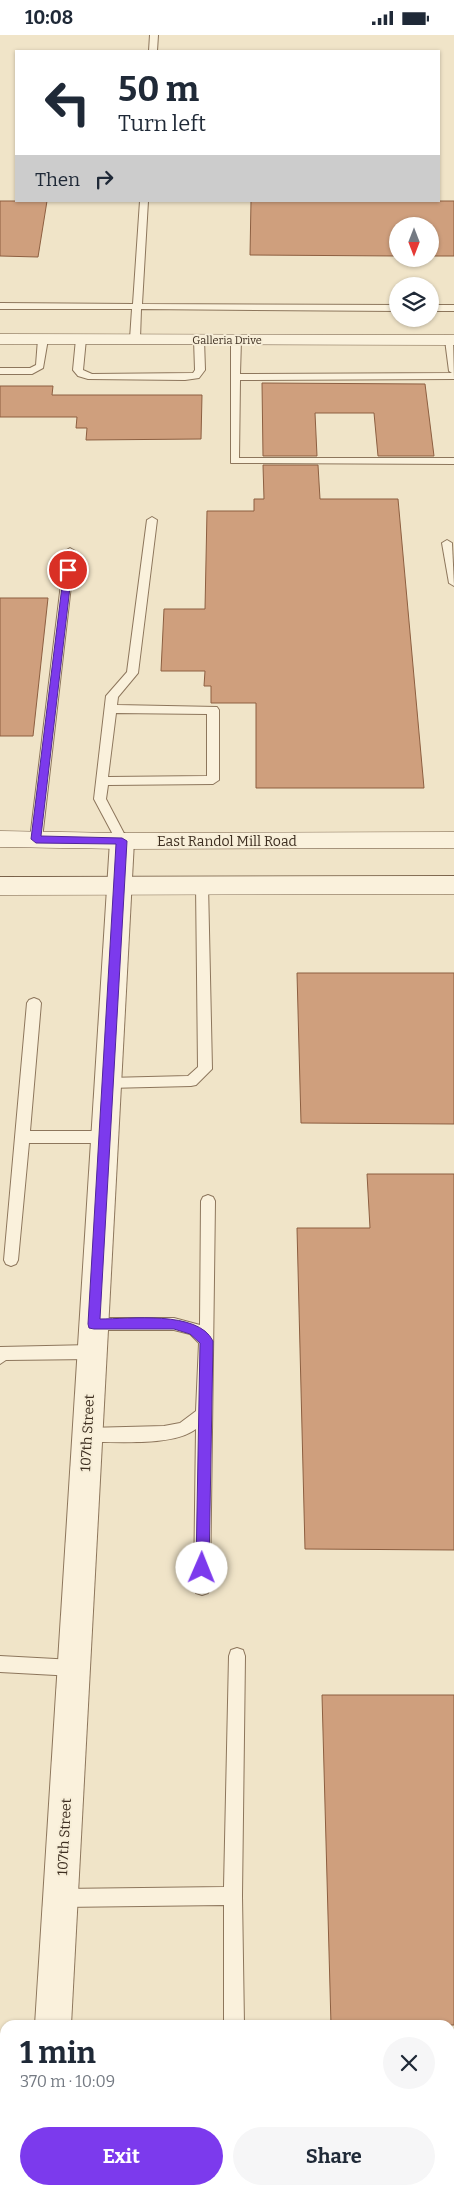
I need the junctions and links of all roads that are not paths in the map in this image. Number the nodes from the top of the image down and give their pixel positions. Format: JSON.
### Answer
{"nodes":[{"id":1,"x":154,"y":35,"type":"edge"},
{"id":2,"x":153,"y":50,"type":"edge"},
{"id":3,"x":144,"y":202,"type":"edge"},
{"id":4,"x":0,"y":306,"type":"edge"},
{"id":5,"x":137,"y":307,"type":"junction"},
{"id":6,"x":389,"y":308,"type":"edge"},
{"id":7,"x":439,"y":308,"type":"edge"},
{"id":8,"x":454,"y":308,"type":"edge"},
{"id":9,"x":0,"y":339,"type":"edge"},
{"id":10,"x":43,"y":339,"type":"junction"},
{"id":11,"x":81,"y":339,"type":"junction"},
{"id":12,"x":135,"y":339,"type":"junction"},
{"id":13,"x":199,"y":339,"type":"junction"},
{"id":14,"x":236,"y":339,"type":"junction"},
{"id":15,"x":452,"y":340,"type":"edge"},
{"id":16,"x":0,"y":371,"type":"edge"},
{"id":17,"x":454,"y":371,"type":"edge"},
{"id":18,"x":454,"y":376,"type":"edge"},
{"id":19,"x":235,"y":377,"type":"junction"},
{"id":20,"x":454,"y":461,"type":"edge"},
{"id":21,"x":152,"y":520,"type":"dead end"},
{"id":22,"x":447,"y":543,"type":"dead end"},
{"id":23,"x":70,"y":551,"type":"dead end"},
{"id":24,"x":454,"y":583,"type":"edge"},
{"id":25,"x":111,"y":709,"type":"junction"},
{"id":26,"x":102,"y":781,"type":"junction"},
{"id":27,"x":0,"y":839,"type":"edge"},
{"id":28,"x":36,"y":839,"type":"junction"},
{"id":29,"x":454,"y":840,"type":"edge"},
{"id":30,"x":122,"y":841,"type":"junction"},
{"id":31,"x":202,"y":884,"type":"junction"},
{"id":32,"x":119,"y":885,"type":"junction"},
{"id":33,"x":454,"y":885,"type":"edge"},
{"id":34,"x":0,"y":886,"type":"edge"},
{"id":35,"x":34,"y":1003,"type":"dead end"},
{"id":36,"x":108,"y":1083,"type":"junction"},
{"id":37,"x":23,"y":1137,"type":"junction"},
{"id":38,"x":105,"y":1137,"type":"junction"},
{"id":39,"x":208,"y":1201,"type":"dead end"},
{"id":40,"x":11,"y":1260,"type":"dead end"},
{"id":41,"x":93,"y":1338,"type":"junction"},
{"id":42,"x":206,"y":1341,"type":"junction"},
{"id":43,"x":0,"y":1357,"type":"edge"},
{"id":44,"x":204,"y":1414,"type":"junction"},
{"id":45,"x":87,"y":1435,"type":"junction"},
{"id":46,"x":202,"y":1587,"type":"dead end"},
{"id":47,"x":237,"y":1657,"type":"dead end"},
{"id":48,"x":0,"y":1664,"type":"edge"},
{"id":49,"x":74,"y":1668,"type":"junction"},
{"id":50,"x":234,"y":1896,"type":"junction"},
{"id":51,"x":60,"y":1898,"type":"junction"},
{"id":52,"x":53,"y":2020,"type":"edge"},
{"id":53,"x":234,"y":2020,"type":"edge"}],
"edges":[{"from":1,"to":2,"type":"lane"},
{"from":3,"to":5,"type":"lane"},
{"from":4,"to":5,"type":"lane"},
{"from":5,"to":6,"type":"lane"},
{"from":5,"to":12,"type":"lane"},
{"from":7,"to":8,"type":"lane"},
{"from":9,"to":10,"type":"main road","name":"Galleria Drive"},
{"from":10,"to":11,"type":"main road","name":"Galleria Drive"},
{"from":10,"to":16,"type":"lane"},
{"from":11,"to":12,"type":"main road","name":"Galleria Drive"},
{"from":11,"to":13,"type":"lane"},
{"from":12,"to":13,"type":"main road","name":"Galleria Drive"},
{"from":13,"to":14,"type":"main road","name":"Galleria Drive"},
{"from":14,"to":15,"type":"main road","name":"Galleria Drive"},
{"from":14,"to":19,"type":"lane"},
{"from":15,"to":17,"type":"lane"},
{"from":18,"to":19,"type":"lane"},
{"from":19,"to":20,"type":"lane"},
{"from":21,"to":25,"type":"lane"},
{"from":22,"to":24,"type":"lane"},
{"from":23,"to":28,"type":"lane"},
{"from":25,"to":26,"type":"lane"},
{"from":25,"to":26,"type":"lane"},
{"from":26,"to":30,"type":"lane"},
{"from":27,"to":28,"type":"main road","name":"East Randol Mill Road"},
{"from":28,"to":30,"type":"main road","name":"East Randol Mill Road"},
{"from":29,"to":30,"type":"main road","name":"East Randol Mill Road"},
{"from":30,"to":32,"type":"street","name":"107th Street"},
{"from":31,"to":32,"type":"main road"},
{"from":31,"to":33,"type":"main road"},
{"from":31,"to":36,"type":"lane"},
{"from":32,"to":34,"type":"main road"},
{"from":32,"to":36,"type":"street","name":"107th Street"},
{"from":35,"to":37,"type":"lane"},
{"from":36,"to":38,"type":"street","name":"107th Street"},
{"from":37,"to":38,"type":"lane"},
{"from":37,"to":40,"type":"lane"},
{"from":38,"to":41,"type":"street","name":"107th Street"},
{"from":39,"to":42,"type":"lane"},
{"from":41,"to":42,"type":"lane"},
{"from":41,"to":43,"type":"lane"},
{"from":41,"to":45,"type":"street","name":"107th Street"},
{"from":42,"to":44,"type":"lane"},
{"from":44,"to":45,"type":"lane"},
{"from":44,"to":46,"type":"lane"},
{"from":45,"to":49,"type":"street","name":"107th Street"},
{"from":47,"to":50,"type":"lane"},
{"from":48,"to":49,"type":"lane"},
{"from":49,"to":51,"type":"street","name":"107th Street"},
{"from":50,"to":51,"type":"lane"},
{"from":50,"to":53,"type":"lane"},
{"from":51,"to":52,"type":"street","name":"107th Street"}]}
